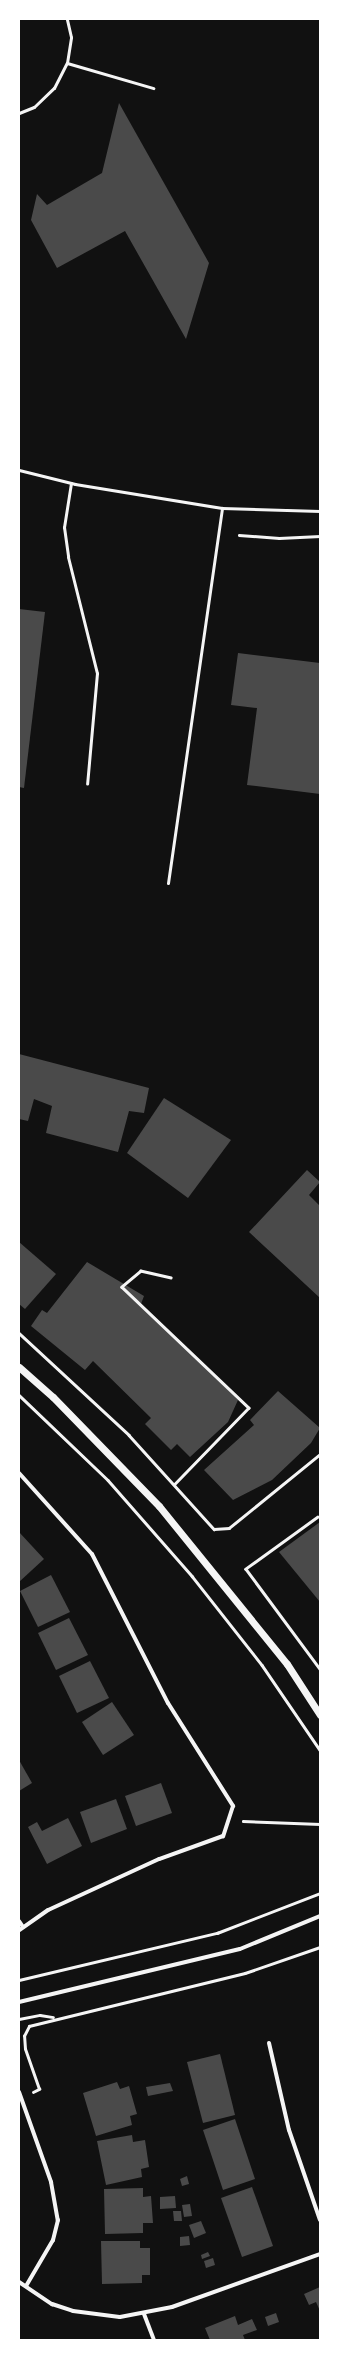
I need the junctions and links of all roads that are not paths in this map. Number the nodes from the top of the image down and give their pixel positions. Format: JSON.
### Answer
{"nodes":[{"id":1,"x":67,"y":19,"type":"edge"},
{"id":2,"x":67,"y":63,"type":"junction"},
{"id":3,"x":154,"y":88,"type":"dead end"},
{"id":4,"x":19,"y":113,"type":"edge"},
{"id":5,"x":19,"y":470,"type":"edge"},
{"id":6,"x":71,"y":483,"type":"junction"},
{"id":7,"x":222,"y":508,"type":"junction"},
{"id":8,"x":320,"y":511,"type":"edge"},
{"id":9,"x":87,"y":784,"type":"dead end"},
{"id":10,"x":168,"y":883,"type":"dead end"},
{"id":11,"x":19,"y":1367,"type":"edge"},
{"id":12,"x":19,"y":1473,"type":"edge"},
{"id":13,"x":320,"y":1715,"type":"edge"},
{"id":14,"x":320,"y":1916,"type":"edge"},
{"id":15,"x":19,"y":1922,"type":"edge"},
{"id":16,"x":23,"y":1927,"type":"junction"},
{"id":17,"x":19,"y":1930,"type":"edge"},
{"id":18,"x":19,"y":2002,"type":"edge"},
{"id":19,"x":269,"y":2043,"type":"dead end"},
{"id":20,"x":19,"y":2092,"type":"edge"},
{"id":21,"x":320,"y":2220,"type":"edge"},
{"id":22,"x":320,"y":2254,"type":"edge"},
{"id":23,"x":19,"y":2282,"type":"edge"},
{"id":24,"x":26,"y":2286,"type":"junction"},
{"id":25,"x":144,"y":2314,"type":"junction"},
{"id":26,"x":154,"y":2340,"type":"edge"}],
"edges":[{"from":1,"to":2,"type":"lane"},
{"from":2,"to":3,"type":"lane"},
{"from":2,"to":4,"type":"lane"},
{"from":5,"to":6,"type":"lane"},
{"from":6,"to":7,"type":"lane"},
{"from":6,"to":9,"type":"lane"},
{"from":7,"to":8,"type":"lane"},
{"from":7,"to":10,"type":"lane"},
{"from":11,"to":13,"type":"street"},
{"from":12,"to":16,"type":"street"},
{"from":14,"to":18,"type":"street"},
{"from":15,"to":16,"type":"street"},
{"from":16,"to":17,"type":"street"},
{"from":19,"to":21,"type":"street"},
{"from":20,"to":24,"type":"street"},
{"from":22,"to":25,"type":"street"},
{"from":23,"to":24,"type":"street"},
{"from":24,"to":25,"type":"street"},
{"from":25,"to":26,"type":"street"}]}
